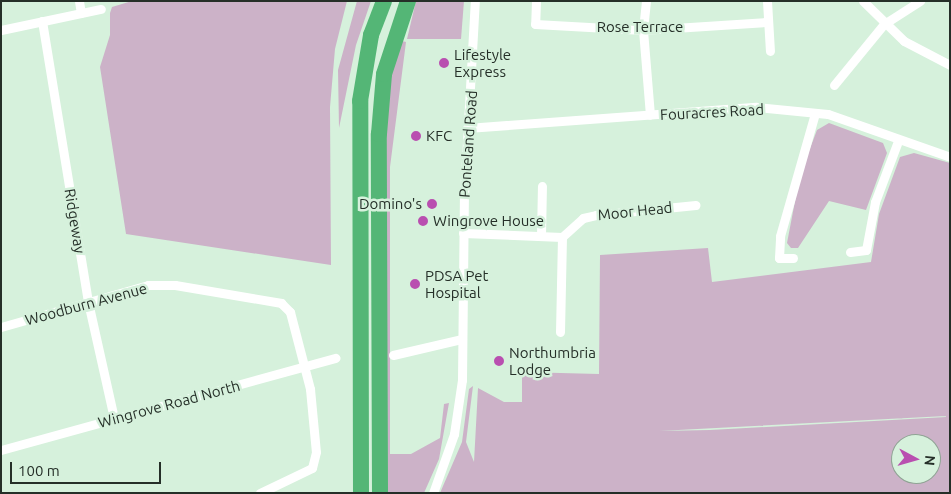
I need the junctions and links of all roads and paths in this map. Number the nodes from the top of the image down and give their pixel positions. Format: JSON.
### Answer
{"nodes":[{"id":1,"x":79,"y":1,"type":"edge"},
{"id":2,"x":384,"y":1,"type":"edge"},
{"id":3,"x":408,"y":1,"type":"edge"},
{"id":4,"x":475,"y":1,"type":"edge"},
{"id":5,"x":536,"y":1,"type":"edge"},
{"id":6,"x":646,"y":1,"type":"edge"},
{"id":7,"x":767,"y":1,"type":"edge"},
{"id":8,"x":862,"y":1,"type":"edge"},
{"id":9,"x":920,"y":1,"type":"edge"},
{"id":10,"x":101,"y":9,"type":"dead end"},
{"id":11,"x":82,"y":13,"type":"junction"},
{"id":12,"x":42,"y":21,"type":"junction"},
{"id":13,"x":768,"y":22,"type":"junction"},
{"id":14,"x":884,"y":24,"type":"junction"},
{"id":15,"x":1,"y":30,"type":"edge"},
{"id":16,"x":643,"y":30,"type":"junction"},
{"id":17,"x":770,"y":51,"type":"dead end"},
{"id":18,"x":950,"y":65,"type":"edge"},
{"id":19,"x":834,"y":84,"type":"dead end"},
{"id":20,"x":815,"y":113,"type":"junction"},
{"id":21,"x":650,"y":115,"type":"junction"},
{"id":22,"x":467,"y":128,"type":"junction"},
{"id":23,"x":898,"y":141,"type":"junction"},
{"id":24,"x":950,"y":157,"type":"edge"},
{"id":25,"x":542,"y":186,"type":"dead end"},
{"id":26,"x":696,"y":205,"type":"dead end"},
{"id":27,"x":463,"y":233,"type":"junction"},
{"id":28,"x":541,"y":236,"type":"junction"},
{"id":29,"x":562,"y":237,"type":"junction"},
{"id":30,"x":850,"y":252,"type":"dead end"},
{"id":31,"x":793,"y":258,"type":"dead end"},
{"id":32,"x":88,"y":302,"type":"junction"},
{"id":33,"x":1,"y":327,"type":"edge"},
{"id":34,"x":560,"y":332,"type":"dead end"},
{"id":35,"x":462,"y":339,"type":"junction"},
{"id":36,"x":394,"y":355,"type":"dead end"},
{"id":37,"x":336,"y":358,"type":"dead end"},
{"id":38,"x":303,"y":366,"type":"junction"},
{"id":39,"x":114,"y":418,"type":"junction"},
{"id":40,"x":1,"y":450,"type":"edge"},
{"id":41,"x":260,"y":493,"type":"edge"},
{"id":42,"x":361,"y":493,"type":"edge"},
{"id":43,"x":380,"y":493,"type":"edge"},
{"id":44,"x":433,"y":493,"type":"edge"}],
"edges":[{"from":1,"to":11,"type":"street"},
{"from":2,"to":42,"type":"highway"},
{"from":3,"to":43,"type":"highway"},
{"from":4,"to":22,"type":"street","name":"Ponteland Road"},
{"from":5,"to":16,"type":"street","name":"Rose Terrace"},
{"from":6,"to":16,"type":"street"},
{"from":7,"to":13,"type":"street"},
{"from":8,"to":14,"type":"street"},
{"from":9,"to":14,"type":"street"},
{"from":10,"to":11,"type":"street"},
{"from":11,"to":12,"type":"street"},
{"from":12,"to":15,"type":"street"},
{"from":12,"to":32,"type":"street","name":"Ridgeway"},
{"from":13,"to":16,"type":"street","name":"Rose Terrace"},
{"from":13,"to":17,"type":"street"},
{"from":14,"to":18,"type":"street"},
{"from":14,"to":19,"type":"street"},
{"from":16,"to":21,"type":"street"},
{"from":20,"to":21,"type":"street","name":"Fouracres Road"},
{"from":20,"to":23,"type":"street","name":"Fouracres Road"},
{"from":20,"to":31,"type":"street"},
{"from":21,"to":22,"type":"street","name":"Fouracres Road"},
{"from":22,"to":27,"type":"street","name":"Ponteland Road"},
{"from":23,"to":24,"type":"street","name":"Fouracres Road"},
{"from":23,"to":30,"type":"street"},
{"from":25,"to":28,"type":"street"},
{"from":26,"to":29,"type":"street","name":"Moor Head"},
{"from":27,"to":28,"type":"street"},
{"from":27,"to":35,"type":"street","name":"Ponteland Road"},
{"from":28,"to":29,"type":"street"},
{"from":29,"to":34,"type":"street"},
{"from":32,"to":33,"type":"street","name":"Woodburn Avenue"},
{"from":32,"to":38,"type":"street","name":"Woodburn Avenue"},
{"from":32,"to":39,"type":"street","name":"Ridgeway"},
{"from":35,"to":36,"type":"street"},
{"from":35,"to":44,"type":"street","name":"Ponteland Road"},
{"from":37,"to":38,"type":"street","name":"Wingrove Road North"},
{"from":38,"to":39,"type":"street","name":"Wingrove Road North"},
{"from":38,"to":41,"type":"street","name":"Woodburn Avenue"},
{"from":39,"to":40,"type":"street","name":"Wingrove Road North"}]}
